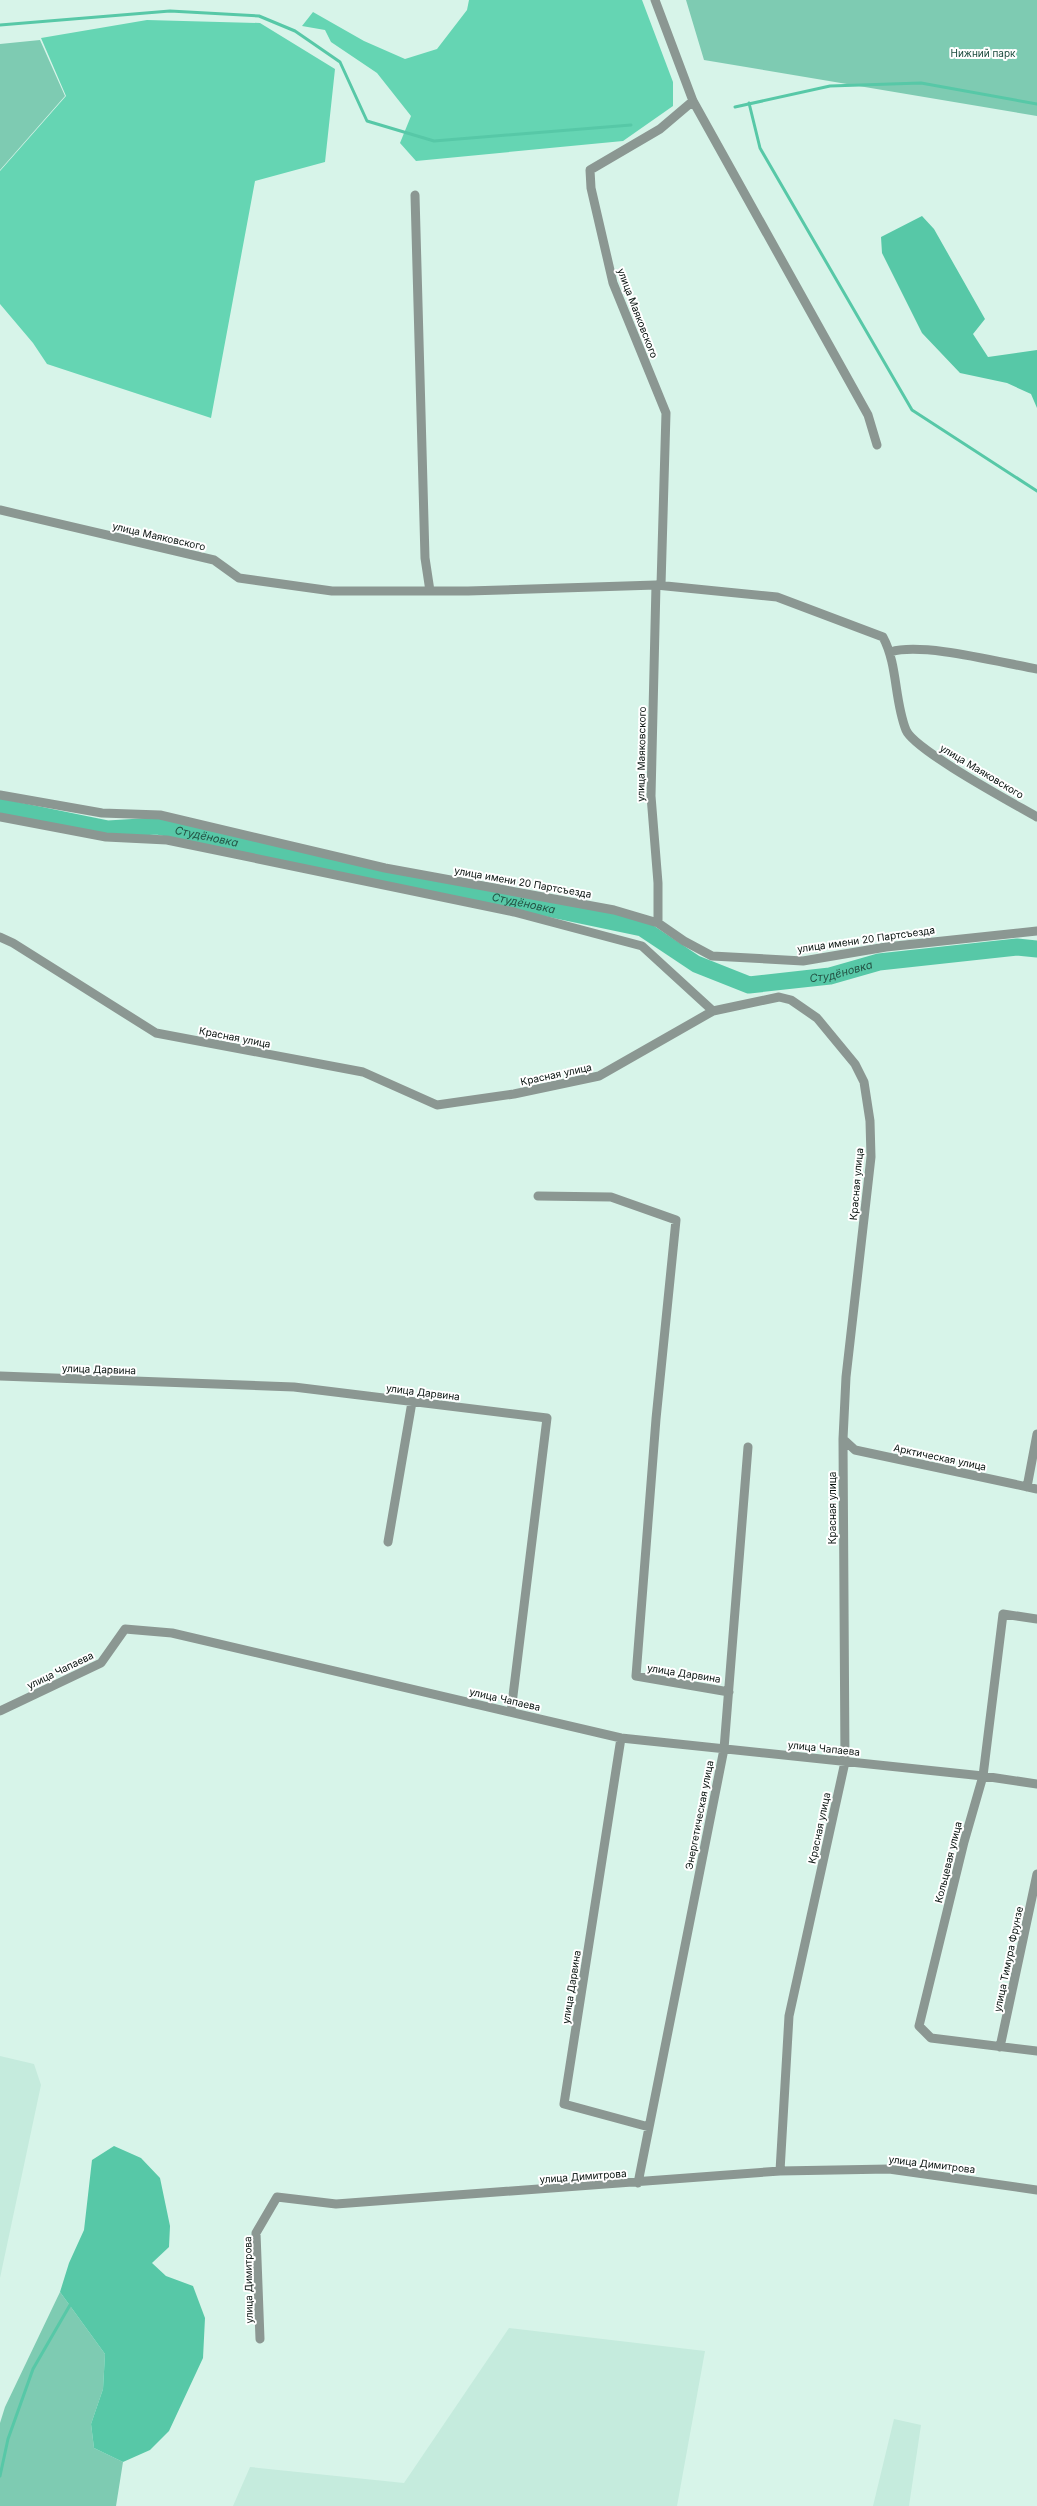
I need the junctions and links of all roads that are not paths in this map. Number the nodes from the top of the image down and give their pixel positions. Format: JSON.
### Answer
{"nodes":[{"id":1,"x":655,"y":0,"type":"edge"},
{"id":2,"x":693,"y":101,"type":"junction"},
{"id":3,"x":415,"y":195,"type":"dead end"},
{"id":4,"x":877,"y":445,"type":"dead end"},
{"id":5,"x":0,"y":510,"type":"edge"},
{"id":6,"x":658,"y":585,"type":"junction"},
{"id":7,"x":430,"y":591,"type":"junction"},
{"id":8,"x":891,"y":652,"type":"junction"},
{"id":9,"x":1037,"y":669,"type":"edge"},
{"id":10,"x":0,"y":795,"type":"edge"},
{"id":11,"x":0,"y":817,"type":"edge"},
{"id":12,"x":1037,"y":817,"type":"edge"},
{"id":13,"x":658,"y":923,"type":"junction"},
{"id":14,"x":1037,"y":931,"type":"edge"},
{"id":15,"x":0,"y":937,"type":"edge"},
{"id":16,"x":713,"y":1011,"type":"junction"},
{"id":17,"x":538,"y":1196,"type":"dead end"},
{"id":18,"x":0,"y":1376,"type":"edge"},
{"id":19,"x":412,"y":1402,"type":"junction"},
{"id":20,"x":1037,"y":1434,"type":"edge"},
{"id":21,"x":843,"y":1439,"type":"junction"},
{"id":22,"x":748,"y":1447,"type":"dead end"},
{"id":23,"x":1027,"y":1487,"type":"junction"},
{"id":24,"x":1037,"y":1489,"type":"edge"},
{"id":25,"x":388,"y":1542,"type":"dead end"},
{"id":26,"x":1037,"y":1619,"type":"edge"},
{"id":27,"x":729,"y":1692,"type":"junction"},
{"id":28,"x":0,"y":1711,"type":"edge"},
{"id":29,"x":511,"y":1712,"type":"junction"},
{"id":30,"x":621,"y":1738,"type":"junction"},
{"id":31,"x":724,"y":1749,"type":"junction"},
{"id":32,"x":844,"y":1762,"type":"junction"},
{"id":33,"x":983,"y":1776,"type":"junction"},
{"id":34,"x":1037,"y":1784,"type":"edge"},
{"id":35,"x":1037,"y":1874,"type":"edge"},
{"id":36,"x":1000,"y":2047,"type":"junction"},
{"id":37,"x":1037,"y":2051,"type":"edge"},
{"id":38,"x":649,"y":2127,"type":"junction"},
{"id":39,"x":780,"y":2171,"type":"junction"},
{"id":40,"x":638,"y":2183,"type":"junction"},
{"id":41,"x":1037,"y":2190,"type":"edge"},
{"id":42,"x":260,"y":2339,"type":"dead end"}],
"edges":[{"from":1,"to":2,"type":"street"},
{"from":2,"to":4,"type":"street"},
{"from":2,"to":6,"type":"street","name":"улица Маяковского"},
{"from":3,"to":7,"type":"street"},
{"from":5,"to":7,"type":"street","name":"улица Маяковского"},
{"from":6,"to":7,"type":"street","name":"улица Маяковского"},
{"from":6,"to":8,"type":"street","name":"улица Маяковского"},
{"from":6,"to":13,"type":"street","name":"улица Маяковского"},
{"from":8,"to":9,"type":"street"},
{"from":8,"to":12,"type":"street","name":"улица Маяковского"},
{"from":10,"to":13,"type":"street","name":"улица имени 20 Партсъезда"},
{"from":11,"to":16,"type":"street"},
{"from":13,"to":14,"type":"street","name":"улица имени 20 Партсъезда"},
{"from":15,"to":16,"type":"street","name":"Красная улица"},
{"from":16,"to":21,"type":"street","name":"Красная улица"},
{"from":17,"to":27,"type":"street","name":"улица Дарвина"},
{"from":18,"to":19,"type":"street","name":"улица Дарвина"},
{"from":19,"to":25,"type":"street"},
{"from":19,"to":29,"type":"street","name":"улица Дарвина"},
{"from":20,"to":23,"type":"street"},
{"from":21,"to":23,"type":"street","name":"Арктическая улица"},
{"from":21,"to":32,"type":"street","name":"Красная улица"},
{"from":22,"to":27,"type":"street","name":"Энергетическая улица"},
{"from":23,"to":24,"type":"street","name":"Арктическая улица"},
{"from":26,"to":33,"type":"street","name":"Кольцевая улица"},
{"from":27,"to":31,"type":"street","name":"Энергетическая улица"},
{"from":28,"to":29,"type":"street","name":"улица Чапаева"},
{"from":29,"to":30,"type":"street","name":"улица Чапаева"},
{"from":30,"to":31,"type":"street","name":"улица Чапаева"},
{"from":30,"to":38,"type":"street","name":"улица Дарвина"},
{"from":31,"to":32,"type":"street","name":"улица Чапаева"},
{"from":31,"to":38,"type":"street","name":"Энергетическая улица"},
{"from":32,"to":33,"type":"street","name":"улица Чапаева"},
{"from":32,"to":39,"type":"street","name":"Красная улица"},
{"from":33,"to":34,"type":"street","name":"улица Чапаева"},
{"from":33,"to":36,"type":"street","name":"Кольцевая улица"},
{"from":35,"to":36,"type":"street","name":"улица Тимура Фрунзе"},
{"from":36,"to":37,"type":"street","name":"Кольцевая улица"},
{"from":38,"to":40,"type":"street","name":"Энергетическая улица"},
{"from":39,"to":40,"type":"street","name":"улица Димитрова"},
{"from":39,"to":41,"type":"street","name":"улица Димитрова"},
{"from":40,"to":42,"type":"street","name":"улица Димитрова"}]}
